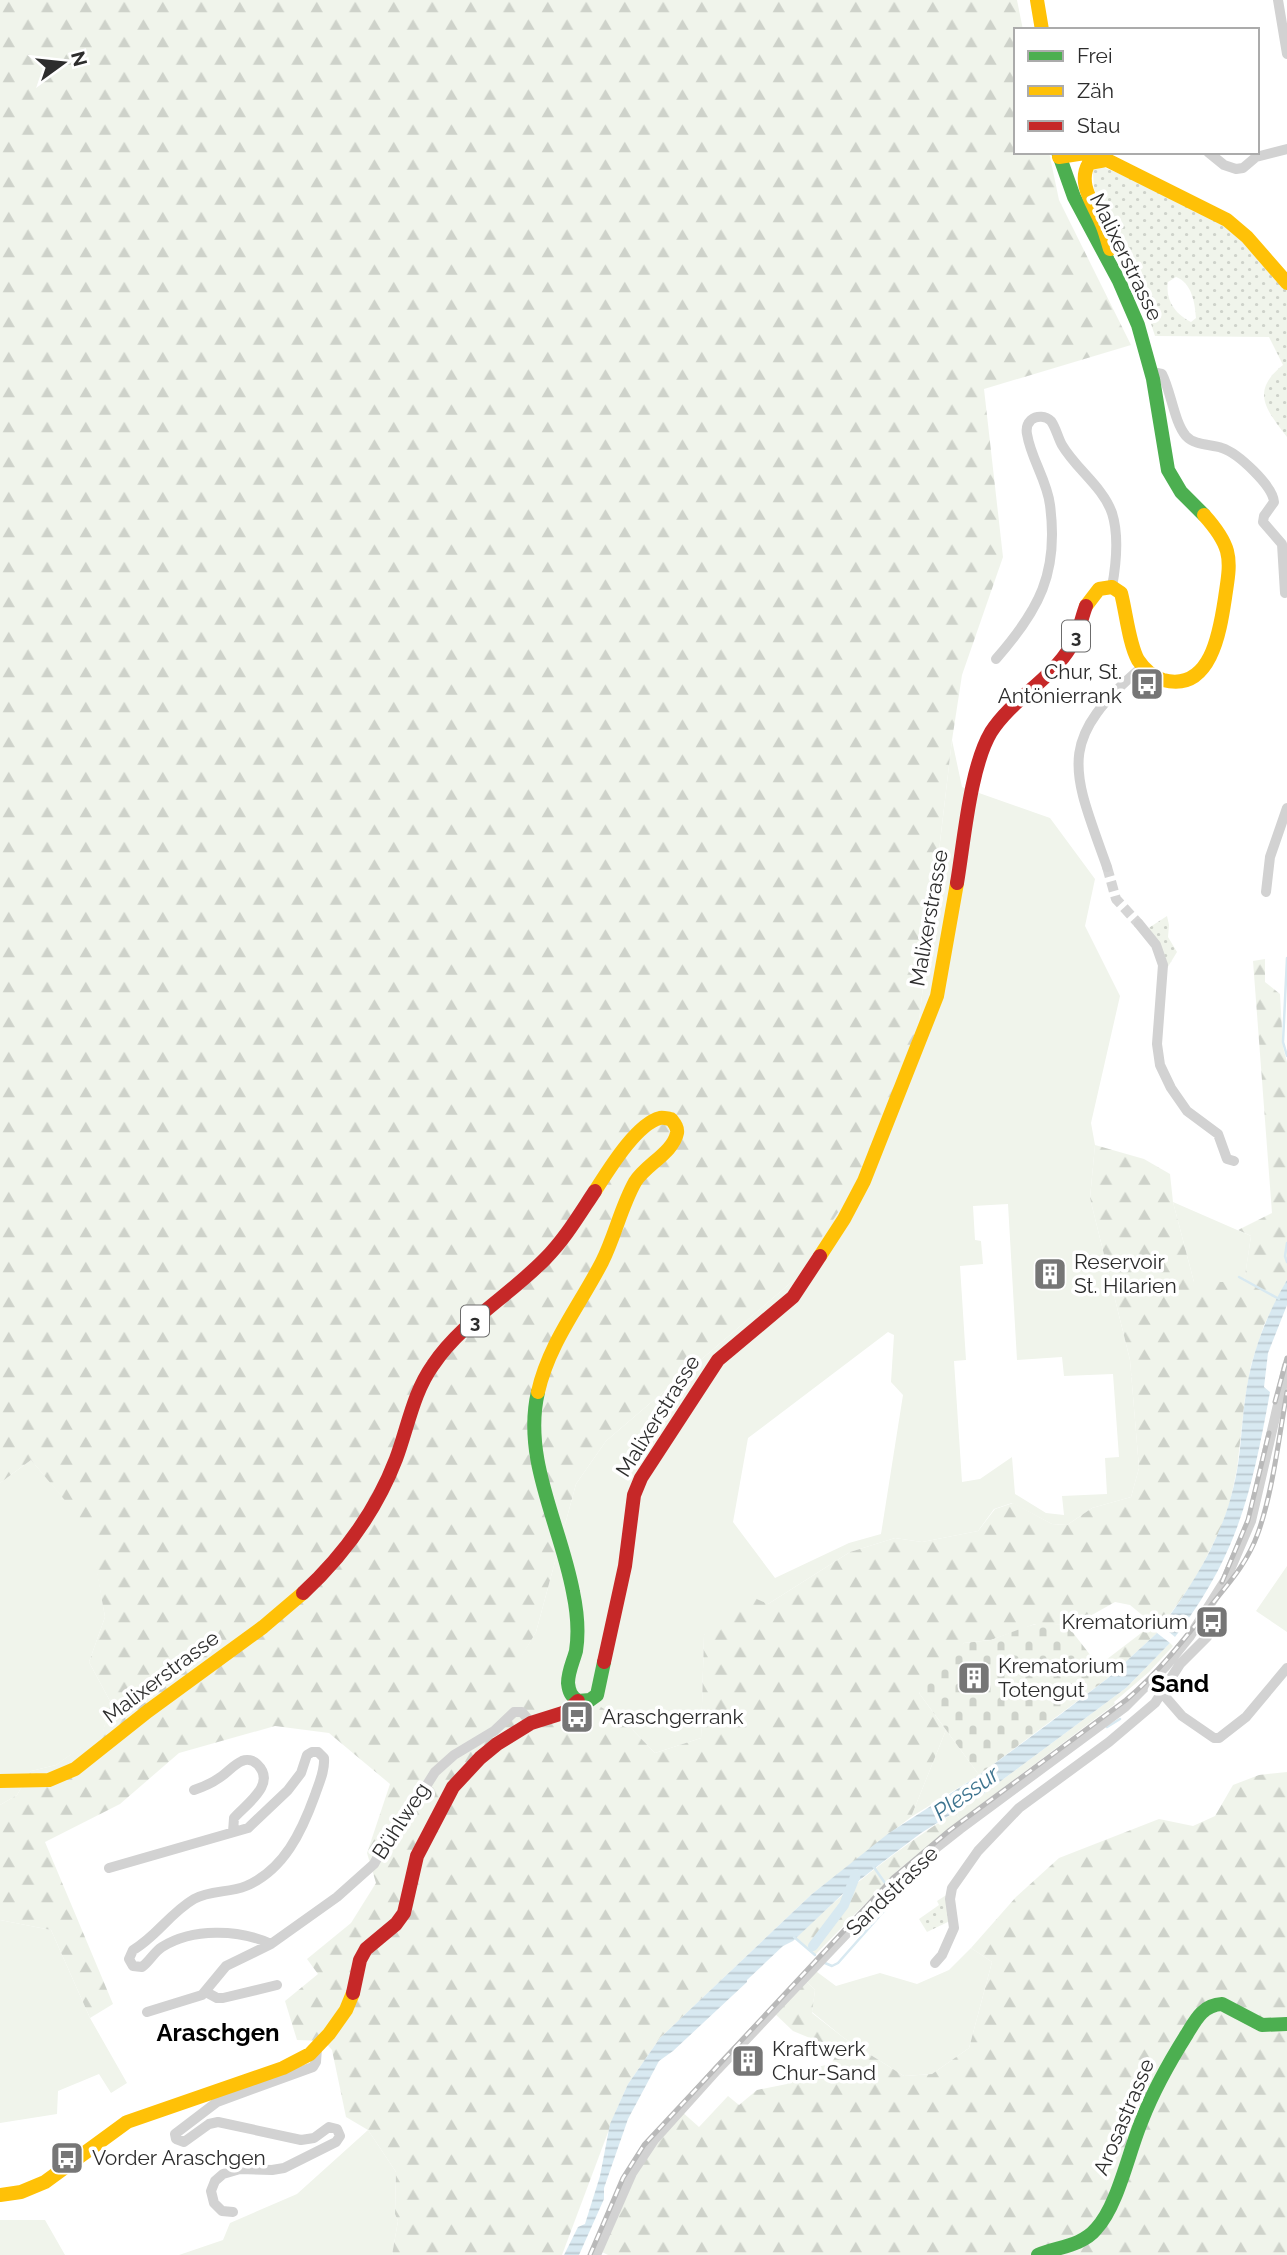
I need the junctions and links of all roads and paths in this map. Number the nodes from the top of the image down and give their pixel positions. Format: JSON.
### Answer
{"nodes":[{"id":1,"x":1037,"y":0,"type":"edge"},
{"id":2,"x":1278,"y":0,"type":"edge"},
{"id":3,"x":1042,"y":28,"type":"edge"},
{"id":4,"x":1287,"y":54,"type":"edge"},
{"id":5,"x":1287,"y":149,"type":"edge"},
{"id":6,"x":1093,"y":154,"type":"edge"},
{"id":7,"x":1210,"y":154,"type":"edge"},
{"id":8,"x":1059,"y":155,"type":"edge"},
{"id":9,"x":1106,"y":160,"type":"junction"},
{"id":10,"x":1117,"y":275,"type":"junction"},
{"id":11,"x":1287,"y":282,"type":"edge"},
{"id":12,"x":1152,"y":372,"type":"junction"},
{"id":13,"x":1112,"y":587,"type":"junction"},
{"id":14,"x":1285,"y":593,"type":"dead end"},
{"id":15,"x":996,"y":659,"type":"dead end"},
{"id":16,"x":1142,"y":667,"type":"junction"},
{"id":17,"x":1287,"y":808,"type":"edge"},
{"id":18,"x":1107,"y":867,"type":"tunnel mouth"},
{"id":19,"x":1266,"y":892,"type":"dead end"},
{"id":20,"x":1139,"y":925,"type":"tunnel mouth"},
{"id":21,"x":1234,"y":1161,"type":"dead end"},
{"id":22,"x":1287,"y":1366,"type":"edge"},
{"id":23,"x":1202,"y":1620,"type":"junction"},
{"id":24,"x":1287,"y":1668,"type":"edge"},
{"id":25,"x":1162,"y":1693,"type":"junction"},
{"id":26,"x":578,"y":1701,"type":"junction"},
{"id":27,"x":531,"y":1723,"type":"junction"},
{"id":28,"x":0,"y":1781,"type":"edge"},
{"id":29,"x":194,"y":1790,"type":"dead end"},
{"id":30,"x":233,"y":1832,"type":"junction"},
{"id":31,"x":109,"y":1868,"type":"dead end"},
{"id":32,"x":271,"y":1944,"type":"junction"},
{"id":33,"x":935,"y":1963,"type":"dead end"},
{"id":34,"x":277,"y":1985,"type":"dead end"},
{"id":35,"x":206,"y":1992,"type":"junction"},
{"id":36,"x":147,"y":2012,"type":"dead end"},
{"id":37,"x":1287,"y":2024,"type":"edge"},
{"id":38,"x":317,"y":2048,"type":"junction"},
{"id":39,"x":0,"y":2195,"type":"edge"},
{"id":40,"x":233,"y":2212,"type":"dead end"},
{"id":41,"x":596,"y":2255,"type":"edge"},
{"id":42,"x":1038,"y":2255,"type":"edge"}],
"edges":[{"from":1,"to":3,"type":"main road"},
{"from":2,"to":4,"type":"street"},
{"from":5,"to":7,"type":"street"},
{"from":6,"to":9,"type":"main road","name":"Malixerstrasse"},
{"from":8,"to":10,"type":"main road","name":"Malixerstrasse"},
{"from":9,"to":10,"type":"main road"},
{"from":9,"to":11,"type":"main road","name":"Malixerstrasse"},
{"from":10,"to":12,"type":"main road","name":"Malixerstrasse"},
{"from":12,"to":14,"type":"street"},
{"from":12,"to":16,"type":"main road","name":"Malixerstrasse"},
{"from":13,"to":15,"type":"street"},
{"from":13,"to":16,"type":"main road"},
{"from":13,"to":26,"type":"main road","name":"Malixerstrasse","number":"3"},
{"from":16,"to":18,"type":"street"},
{"from":17,"to":19,"type":"street"},
{"from":20,"to":21,"type":"street"},
{"from":22,"to":23,"type":"street","name":"Sandstrasse"},
{"from":23,"to":25,"type":"street"},
{"from":23,"to":41,"type":"street","name":"Sandstrasse"},
{"from":24,"to":25,"type":"street"},
{"from":25,"to":33,"type":"street"},
{"from":26,"to":27,"type":"main road"},
{"from":26,"to":28,"type":"main road","name":"Malixerstrasse","number":"3"},
{"from":27,"to":32,"type":"street","name":"Bühlweg"},
{"from":27,"to":38,"type":"main road"},
{"from":29,"to":30,"type":"street"},
{"from":30,"to":31,"type":"street"},
{"from":30,"to":32,"type":"street"},
{"from":32,"to":35,"type":"street","name":"Bühlweg"},
{"from":34,"to":35,"type":"street"},
{"from":35,"to":36,"type":"street"},
{"from":37,"to":42,"type":"main road","name":"Arosastrasse"},
{"from":38,"to":39,"type":"main road"},
{"from":38,"to":40,"type":"street"}]}
